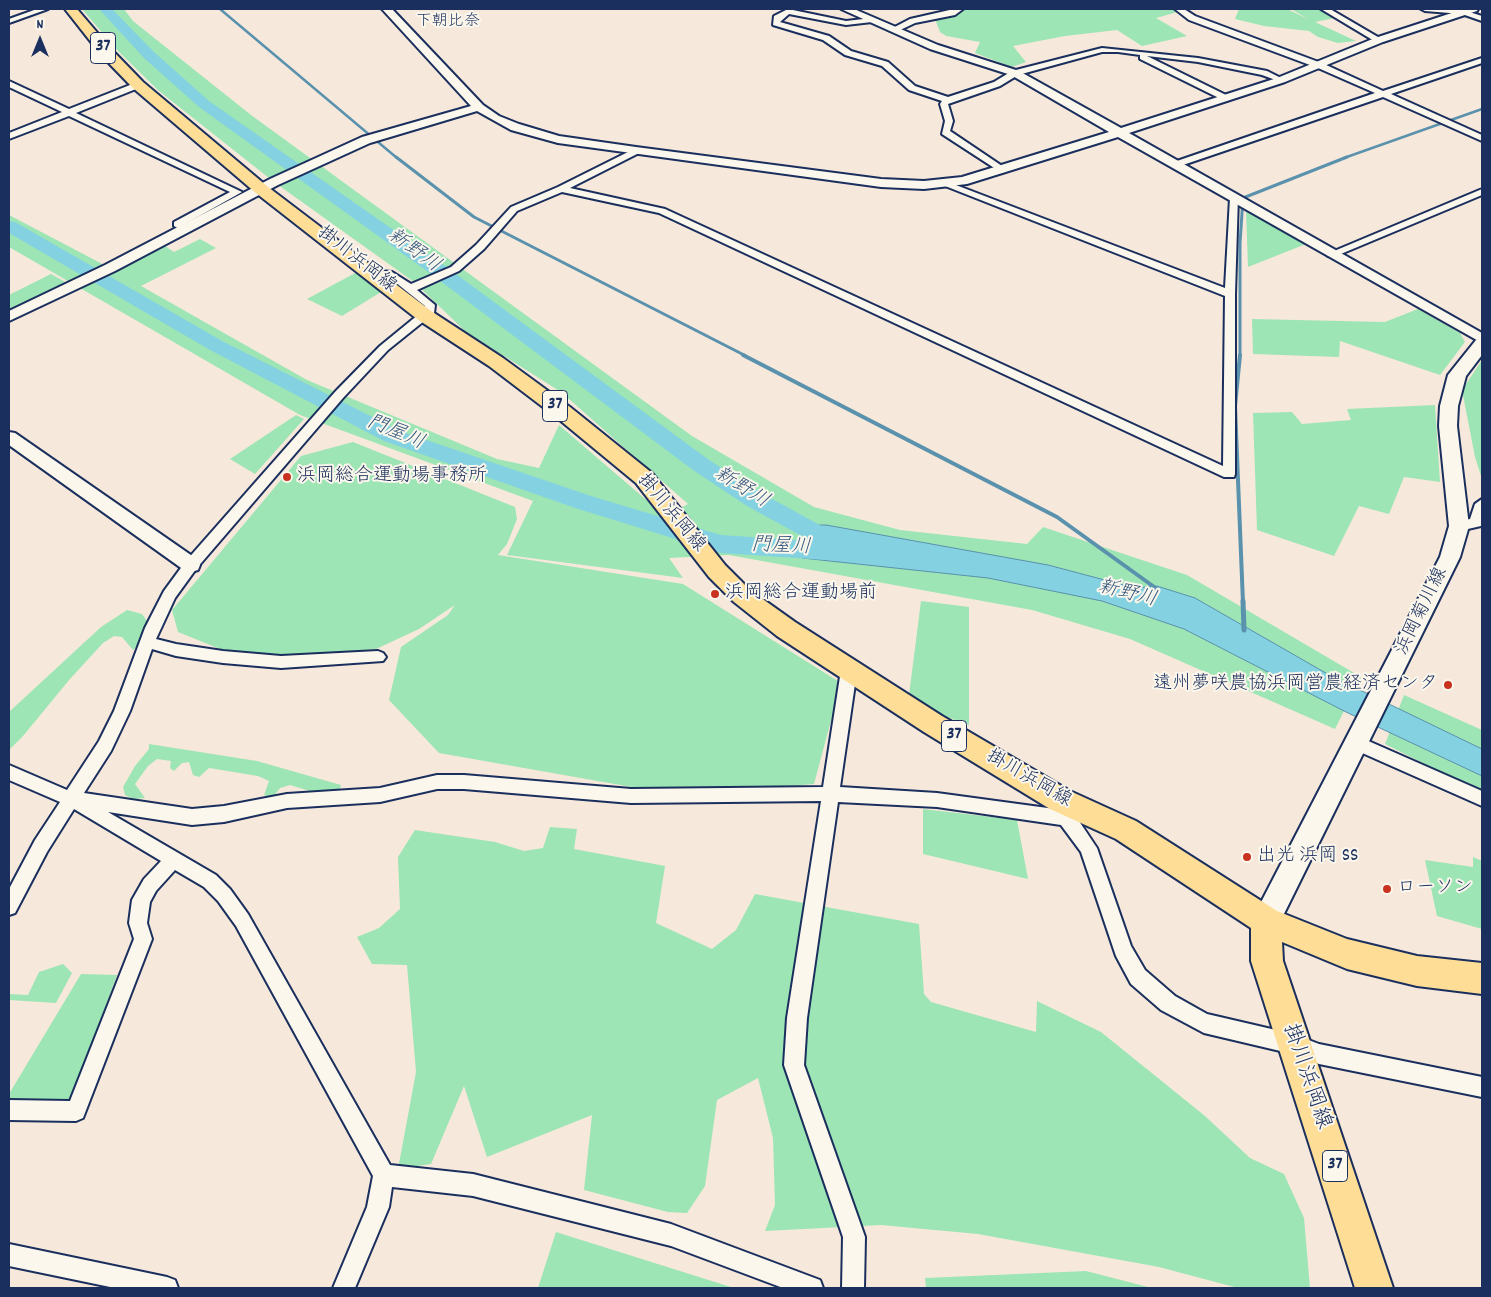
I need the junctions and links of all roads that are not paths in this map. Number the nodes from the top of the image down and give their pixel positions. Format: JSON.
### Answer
{"nodes":[{"id":1,"x":44,"y":9,"type":"edge"},
{"id":2,"x":71,"y":9,"type":"edge"},
{"id":3,"x":387,"y":9,"type":"edge"},
{"id":4,"x":846,"y":9,"type":"edge"},
{"id":5,"x":959,"y":9,"type":"edge"},
{"id":6,"x":1179,"y":9,"type":"edge"},
{"id":7,"x":1325,"y":9,"type":"edge"},
{"id":8,"x":1425,"y":9,"type":"edge"},
{"id":9,"x":1468,"y":10,"type":"edge"},
{"id":10,"x":1482,"y":19,"type":"edge"},
{"id":11,"x":869,"y":20,"type":"junction"},
{"id":12,"x":9,"y":21,"type":"edge"},
{"id":13,"x":893,"y":30,"type":"junction"},
{"id":14,"x":1379,"y":40,"type":"junction"},
{"id":15,"x":1138,"y":52,"type":"junction"},
{"id":16,"x":1482,"y":60,"type":"edge"},
{"id":17,"x":1321,"y":66,"type":"junction"},
{"id":18,"x":1015,"y":73,"type":"junction"},
{"id":19,"x":1281,"y":80,"type":"junction"},
{"id":20,"x":9,"y":84,"type":"edge"},
{"id":21,"x":138,"y":85,"type":"junction"},
{"id":22,"x":1384,"y":94,"type":"junction"},
{"id":23,"x":1225,"y":98,"type":"junction"},
{"id":24,"x":948,"y":100,"type":"junction"},
{"id":25,"x":479,"y":107,"type":"junction"},
{"id":26,"x":69,"y":112,"type":"junction"},
{"id":27,"x":1121,"y":132,"type":"junction"},
{"id":28,"x":9,"y":136,"type":"edge"},
{"id":29,"x":1482,"y":138,"type":"edge"},
{"id":30,"x":636,"y":151,"type":"junction"},
{"id":31,"x":1177,"y":164,"type":"junction"},
{"id":32,"x":1002,"y":170,"type":"junction"},
{"id":33,"x":945,"y":184,"type":"junction"},
{"id":34,"x":268,"y":186,"type":"junction"},
{"id":35,"x":561,"y":189,"type":"junction"},
{"id":36,"x":1482,"y":192,"type":"edge"},
{"id":37,"x":1235,"y":198,"type":"junction"},
{"id":38,"x":186,"y":229,"type":"junction"},
{"id":39,"x":1332,"y":254,"type":"junction"},
{"id":40,"x":371,"y":272,"type":"junction"},
{"id":41,"x":414,"y":286,"type":"junction"},
{"id":42,"x":1230,"y":294,"type":"junction"},
{"id":43,"x":424,"y":315,"type":"junction"},
{"id":44,"x":9,"y":317,"type":"edge"},
{"id":45,"x":1482,"y":339,"type":"edge"},
{"id":46,"x":1482,"y":344,"type":"edge"},
{"id":47,"x":10,"y":441,"type":"edge"},
{"id":48,"x":1482,"y":504,"type":"edge"},
{"id":49,"x":1459,"y":526,"type":"junction"},
{"id":50,"x":191,"y":566,"type":"junction"},
{"id":51,"x":147,"y":642,"type":"junction"},
{"id":52,"x":378,"y":657,"type":"dead end"},
{"id":53,"x":849,"y":670,"type":"junction"},
{"id":54,"x":1358,"y":741,"type":"junction"},
{"id":55,"x":9,"y":772,"type":"edge"},
{"id":56,"x":830,"y":794,"type":"junction"},
{"id":57,"x":71,"y":799,"type":"junction"},
{"id":58,"x":1482,"y":799,"type":"edge"},
{"id":59,"x":1063,"y":809,"type":"junction"},
{"id":60,"x":174,"y":859,"type":"junction"},
{"id":61,"x":9,"y":907,"type":"edge"},
{"id":62,"x":1266,"y":921,"type":"junction"},
{"id":63,"x":1482,"y":978,"type":"edge"},
{"id":64,"x":1294,"y":1044,"type":"junction"},
{"id":65,"x":1482,"y":1087,"type":"edge"},
{"id":66,"x":9,"y":1110,"type":"edge"},
{"id":67,"x":384,"y":1175,"type":"junction"},
{"id":68,"x":9,"y":1255,"type":"edge"},
{"id":69,"x":166,"y":1288,"type":"edge"},
{"id":70,"x":344,"y":1288,"type":"edge"},
{"id":71,"x":812,"y":1288,"type":"edge"},
{"id":72,"x":853,"y":1288,"type":"edge"},
{"id":73,"x":1374,"y":1288,"type":"edge"}],
"edges":[{"from":1,"to":12,"type":"street"},
{"from":2,"to":21,"type":"main road","name":"掛川浜岡線","number":"37"},
{"from":3,"to":25,"type":"street"},
{"from":4,"to":11,"type":"street"},
{"from":5,"to":13,"type":"street"},
{"from":6,"to":17,"type":"street"},
{"from":7,"to":14,"type":"street"},
{"from":8,"to":9,"type":"street"},
{"from":9,"to":10,"type":"street"},
{"from":9,"to":14,"type":"street"},
{"from":11,"to":13,"type":"street"},
{"from":11,"to":24,"type":"street"},
{"from":13,"to":18,"type":"street"},
{"from":14,"to":17,"type":"street"},
{"from":15,"to":18,"type":"street"},
{"from":15,"to":19,"type":"street"},
{"from":15,"to":23,"type":"street"},
{"from":16,"to":22,"type":"street"},
{"from":17,"to":19,"type":"street"},
{"from":17,"to":22,"type":"street"},
{"from":18,"to":24,"type":"street"},
{"from":18,"to":27,"type":"street"},
{"from":19,"to":23,"type":"street"},
{"from":20,"to":26,"type":"street"},
{"from":21,"to":26,"type":"street"},
{"from":21,"to":34,"type":"main road","name":"掛川浜岡線","number":"37"},
{"from":22,"to":29,"type":"street"},
{"from":22,"to":31,"type":"street"},
{"from":23,"to":27,"type":"street"},
{"from":24,"to":32,"type":"street"},
{"from":25,"to":30,"type":"street"},
{"from":25,"to":34,"type":"street"},
{"from":26,"to":28,"type":"street"},
{"from":26,"to":38,"type":"street"},
{"from":27,"to":31,"type":"street"},
{"from":27,"to":32,"type":"street"},
{"from":30,"to":33,"type":"street"},
{"from":30,"to":35,"type":"street"},
{"from":31,"to":37,"type":"street"},
{"from":32,"to":33,"type":"street"},
{"from":33,"to":42,"type":"street"},
{"from":34,"to":38,"type":"street"},
{"from":34,"to":40,"type":"main road","name":"掛川浜岡線","number":"37"},
{"from":35,"to":41,"type":"street"},
{"from":35,"to":42,"type":"street"},
{"from":36,"to":39,"type":"street"},
{"from":37,"to":39,"type":"street"},
{"from":37,"to":42,"type":"street"},
{"from":38,"to":44,"type":"street"},
{"from":39,"to":45,"type":"street"},
{"from":40,"to":41,"type":"street"},
{"from":40,"to":43,"type":"main road","name":"掛川浜岡線","number":"37"},
{"from":41,"to":43,"type":"street"},
{"from":43,"to":50,"type":"street"},
{"from":43,"to":53,"type":"main road","name":"掛川浜岡線","number":"37"},
{"from":46,"to":49,"type":"main road","name":"浜岡菊川線"},
{"from":47,"to":50,"type":"street"},
{"from":48,"to":49,"type":"street"},
{"from":49,"to":54,"type":"main road","name":"浜岡菊川線"},
{"from":50,"to":51,"type":"street"},
{"from":51,"to":52,"type":"street"},
{"from":51,"to":57,"type":"street"},
{"from":53,"to":56,"type":"street"},
{"from":53,"to":59,"type":"main road","name":"掛川浜岡線","number":"37"},
{"from":54,"to":58,"type":"street"},
{"from":54,"to":62,"type":"main road","name":"浜岡菊川線"},
{"from":55,"to":57,"type":"street"},
{"from":56,"to":57,"type":"street"},
{"from":56,"to":59,"type":"street"},
{"from":56,"to":72,"type":"street"},
{"from":57,"to":60,"type":"street"},
{"from":57,"to":61,"type":"street"},
{"from":59,"to":62,"type":"main road","name":"掛川浜岡線","number":"37"},
{"from":59,"to":64,"type":"street"},
{"from":60,"to":66,"type":"street"},
{"from":60,"to":67,"type":"street"},
{"from":62,"to":63,"type":"main road","name":"掛川浜岡線","number":"37"},
{"from":62,"to":64,"type":"main road","name":"掛川浜岡線","number":"37"},
{"from":64,"to":65,"type":"street"},
{"from":64,"to":73,"type":"main road","name":"掛川浜岡線","number":"37"},
{"from":67,"to":70,"type":"street"},
{"from":67,"to":71,"type":"street"},
{"from":68,"to":69,"type":"street"}]}
